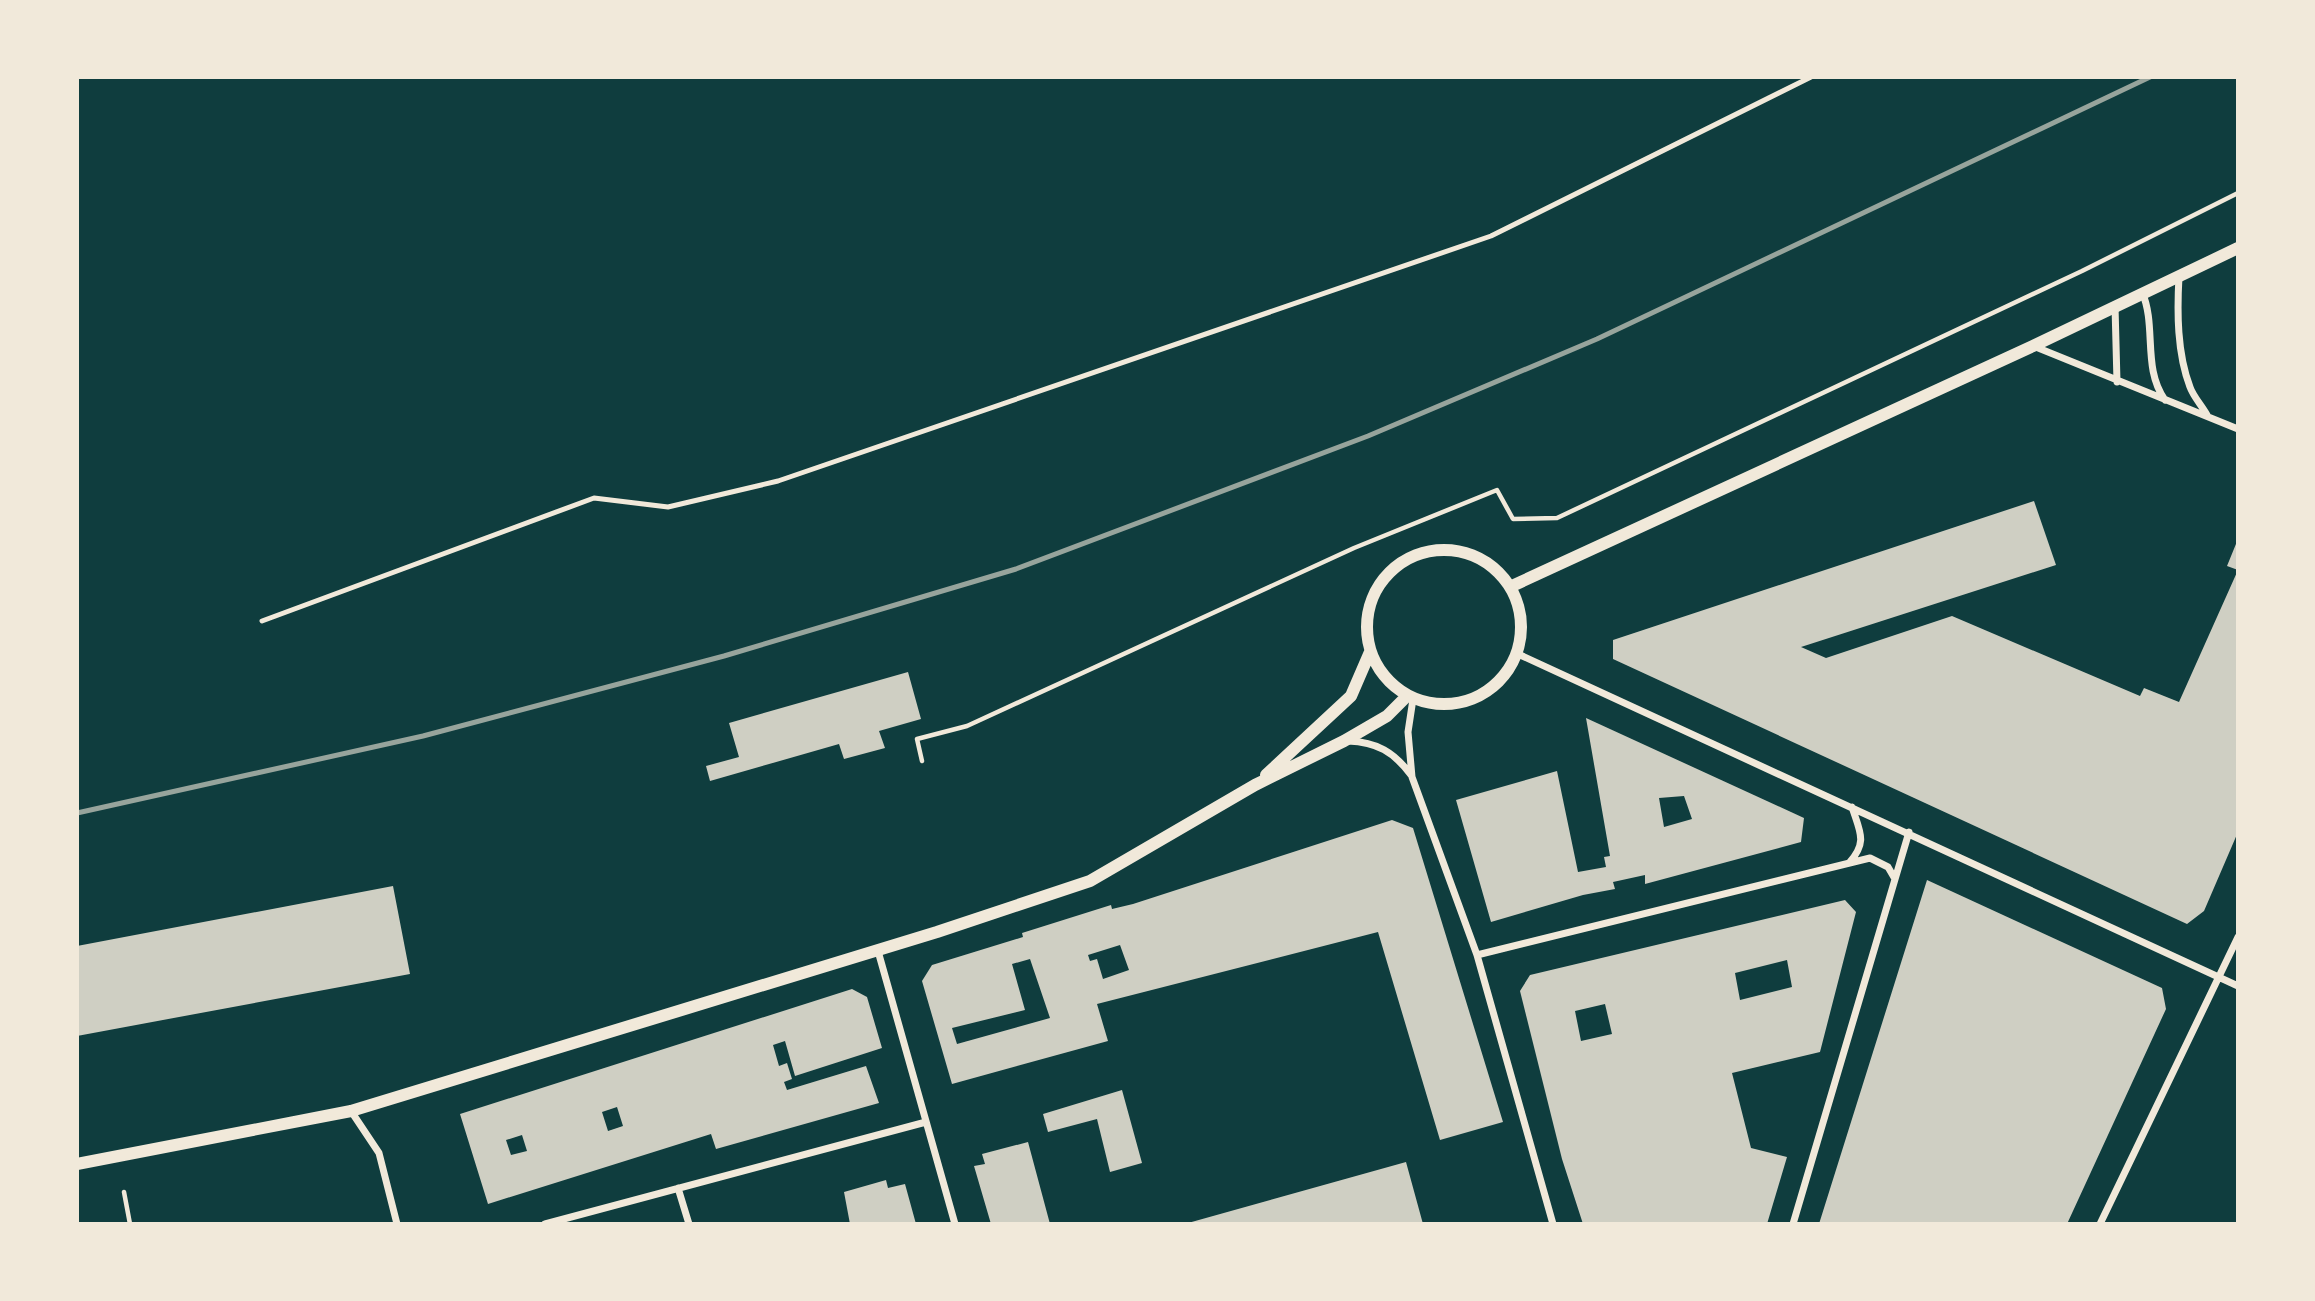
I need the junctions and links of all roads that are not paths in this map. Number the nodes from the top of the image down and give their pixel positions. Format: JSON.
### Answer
{"nodes":[{"id":1,"x":1811,"y":77,"type":"edge"},
{"id":2,"x":2238,"y":247,"type":"edge"},
{"id":3,"x":2179,"y":276,"type":"junction"},
{"id":4,"x":2142,"y":292,"type":"junction"},
{"id":5,"x":2115,"y":306,"type":"junction"},
{"id":6,"x":2033,"y":346,"type":"junction"},
{"id":7,"x":2154,"y":376,"type":"junction"},
{"id":8,"x":2117,"y":382,"type":"junction"},
{"id":9,"x":2146,"y":393,"type":"junction"},
{"id":10,"x":2166,"y":400,"type":"junction"},
{"id":11,"x":2208,"y":416,"type":"junction"},
{"id":12,"x":2238,"y":429,"type":"edge"},
{"id":13,"x":1512,"y":586,"type":"junction"},
{"id":14,"x":262,"y":621,"type":"dead end"},
{"id":15,"x":1370,"y":652,"type":"junction"},
{"id":16,"x":1518,"y":654,"type":"junction"},
{"id":17,"x":1410,"y":698,"type":"junction"},
{"id":18,"x":1344,"y":741,"type":"junction"},
{"id":19,"x":1412,"y":777,"type":"junction"},
{"id":20,"x":1255,"y":785,"type":"junction"},
{"id":21,"x":1852,"y":807,"type":"junction"},
{"id":22,"x":1909,"y":832,"type":"junction"},
{"id":23,"x":1848,"y":864,"type":"junction"},
{"id":24,"x":1895,"y":879,"type":"junction"},
{"id":25,"x":2238,"y":937,"type":"edge"},
{"id":26,"x":878,"y":951,"type":"junction"},
{"id":27,"x":1477,"y":955,"type":"junction"},
{"id":28,"x":2219,"y":977,"type":"junction"},
{"id":29,"x":2238,"y":986,"type":"edge"},
{"id":30,"x":351,"y":1111,"type":"junction"},
{"id":31,"x":926,"y":1122,"type":"junction"},
{"id":32,"x":77,"y":1164,"type":"edge"},
{"id":33,"x":678,"y":1188,"type":"junction"},
{"id":34,"x":397,"y":1224,"type":"edge"},
{"id":35,"x":545,"y":1224,"type":"edge"},
{"id":36,"x":689,"y":1224,"type":"edge"},
{"id":37,"x":955,"y":1224,"type":"edge"},
{"id":38,"x":1553,"y":1224,"type":"edge"},
{"id":39,"x":1793,"y":1224,"type":"edge"},
{"id":40,"x":2100,"y":1224,"type":"edge"}],
"edges":[{"from":1,"to":14,"type":"lane"},
{"from":2,"to":3,"type":"street"},
{"from":3,"to":4,"type":"street"},
{"from":3,"to":11,"type":"street"},
{"from":4,"to":5,"type":"street"},
{"from":4,"to":7,"type":"street"},
{"from":5,"to":6,"type":"street"},
{"from":5,"to":8,"type":"street"},
{"from":6,"to":8,"type":"street"},
{"from":6,"to":13,"type":"street"},
{"from":7,"to":9,"type":"street"},
{"from":7,"to":10,"type":"street"},
{"from":8,"to":9,"type":"street"},
{"from":9,"to":10,"type":"street"},
{"from":10,"to":11,"type":"street"},
{"from":11,"to":12,"type":"street"},
{"from":13,"to":15,"type":"street"},
{"from":13,"to":16,"type":"street"},
{"from":15,"to":17,"type":"street"},
{"from":15,"to":20,"type":"street"},
{"from":16,"to":17,"type":"street"},
{"from":16,"to":21,"type":"street"},
{"from":17,"to":18,"type":"street"},
{"from":17,"to":19,"type":"street"},
{"from":18,"to":19,"type":"street"},
{"from":18,"to":20,"type":"street"},
{"from":19,"to":27,"type":"street"},
{"from":20,"to":26,"type":"street"},
{"from":21,"to":22,"type":"street"},
{"from":21,"to":23,"type":"street"},
{"from":22,"to":24,"type":"street"},
{"from":22,"to":28,"type":"street"},
{"from":23,"to":24,"type":"street"},
{"from":23,"to":27,"type":"street"},
{"from":24,"to":39,"type":"street"},
{"from":25,"to":28,"type":"street"},
{"from":26,"to":30,"type":"street"},
{"from":26,"to":31,"type":"street"},
{"from":27,"to":38,"type":"street"},
{"from":28,"to":29,"type":"street"},
{"from":28,"to":40,"type":"street"},
{"from":30,"to":32,"type":"street"},
{"from":30,"to":34,"type":"street"},
{"from":31,"to":33,"type":"street"},
{"from":31,"to":37,"type":"street"},
{"from":33,"to":35,"type":"street"},
{"from":33,"to":36,"type":"street"}]}
